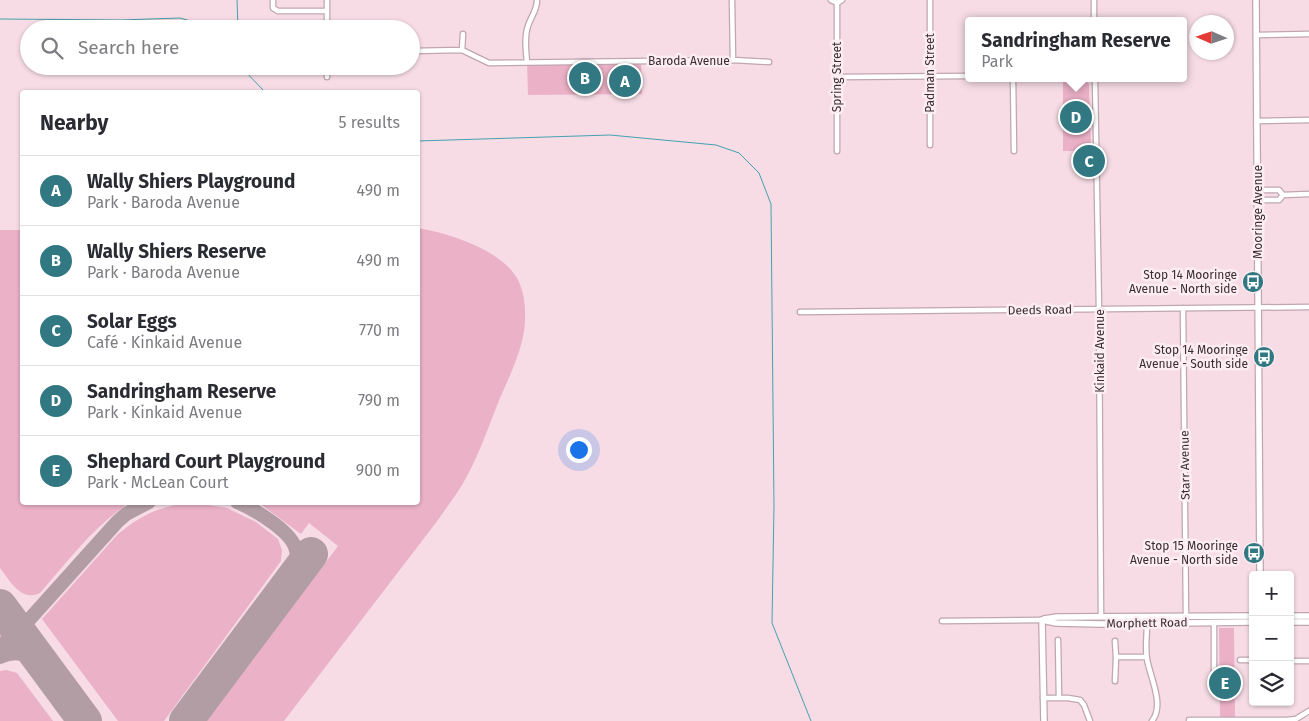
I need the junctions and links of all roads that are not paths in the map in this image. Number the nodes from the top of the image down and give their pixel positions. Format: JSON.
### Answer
{"nodes":[{"id":1,"x":273,"y":0,"type":"edge"},
{"id":2,"x":327,"y":0,"type":"edge"},
{"id":3,"x":537,"y":0,"type":"edge"},
{"id":4,"x":732,"y":0,"type":"edge"},
{"id":5,"x":831,"y":0,"type":"edge"},
{"id":6,"x":842,"y":0,"type":"edge"},
{"id":7,"x":930,"y":0,"type":"edge"},
{"id":8,"x":1094,"y":0,"type":"edge"},
{"id":9,"x":1256,"y":0,"type":"edge"},
{"id":10,"x":836,"y":3,"type":"junction"},
{"id":11,"x":327,"y":11,"type":"junction"},
{"id":12,"x":1094,"y":17,"type":"edge"},
{"id":13,"x":327,"y":20,"type":"edge"},
{"id":14,"x":463,"y":34,"type":"dead end"},
{"id":15,"x":1309,"y":34,"type":"edge"},
{"id":16,"x":1257,"y":35,"type":"junction"},
{"id":17,"x":462,"y":50,"type":"junction"},
{"id":18,"x":420,"y":51,"type":"edge"},
{"id":19,"x":733,"y":60,"type":"junction"},
{"id":20,"x":527,"y":62,"type":"junction"},
{"id":21,"x":769,"y":62,"type":"dead end"},
{"id":22,"x":929,"y":76,"type":"junction"},
{"id":23,"x":965,"y":76,"type":"edge"},
{"id":24,"x":837,"y":77,"type":"junction"},
{"id":25,"x":1013,"y":82,"type":"edge"},
{"id":26,"x":1095,"y":82,"type":"edge"},
{"id":27,"x":1309,"y":120,"type":"edge"},
{"id":28,"x":1258,"y":121,"type":"junction"},
{"id":29,"x":930,"y":146,"type":"dead end"},
{"id":30,"x":837,"y":151,"type":"dead end"},
{"id":31,"x":1014,"y":151,"type":"dead end"},
{"id":32,"x":1258,"y":190,"type":"junction"},
{"id":33,"x":1309,"y":194,"type":"edge"},
{"id":34,"x":1283,"y":195,"type":"junction"},
{"id":35,"x":1258,"y":200,"type":"junction"},
{"id":36,"x":1309,"y":307,"type":"edge"},
{"id":37,"x":1183,"y":308,"type":"junction"},
{"id":38,"x":1259,"y":308,"type":"junction"},
{"id":39,"x":1099,"y":309,"type":"junction"},
{"id":40,"x":800,"y":312,"type":"dead end"},
{"id":41,"x":1260,"y":571,"type":"edge"},
{"id":42,"x":1249,"y":616,"type":"edge"},
{"id":43,"x":1294,"y":616,"type":"edge"},
{"id":44,"x":1309,"y":616,"type":"edge"},
{"id":45,"x":1101,"y":617,"type":"junction"},
{"id":46,"x":1042,"y":620,"type":"junction"},
{"id":47,"x":1187,"y":620,"type":"junction"},
{"id":48,"x":942,"y":621,"type":"dead end"},
{"id":49,"x":1214,"y":622,"type":"junction"},
{"id":50,"x":1249,"y":622,"type":"edge"},
{"id":51,"x":1294,"y":622,"type":"edge"},
{"id":52,"x":1309,"y":622,"type":"edge"},
{"id":53,"x":1147,"y":623,"type":"junction"},
{"id":54,"x":1101,"y":624,"type":"junction"},
{"id":55,"x":1058,"y":640,"type":"dead end"},
{"id":56,"x":1115,"y":641,"type":"dead end"},
{"id":57,"x":1116,"y":657,"type":"junction"},
{"id":58,"x":1146,"y":657,"type":"junction"},
{"id":59,"x":1240,"y":660,"type":"dead end"},
{"id":60,"x":1249,"y":660,"type":"edge"},
{"id":61,"x":1294,"y":661,"type":"edge"},
{"id":62,"x":1309,"y":661,"type":"edge"},
{"id":63,"x":1214,"y":677,"type":"dead end"},
{"id":64,"x":1115,"y":681,"type":"dead end"},
{"id":65,"x":1043,"y":698,"type":"junction"},
{"id":66,"x":1059,"y":698,"type":"junction"},
{"id":67,"x":1309,"y":711,"type":"edge"},
{"id":68,"x":1189,"y":720,"type":"edge"},
{"id":69,"x":1044,"y":721,"type":"edge"},
{"id":70,"x":1090,"y":721,"type":"edge"},
{"id":71,"x":1152,"y":721,"type":"edge"}],
"edges":[{"from":1,"to":11,"type":"street"},
{"from":2,"to":11,"type":"street"},
{"from":3,"to":20,"type":"street"},
{"from":4,"to":19,"type":"street"},
{"from":5,"to":10,"type":"street"},
{"from":6,"to":10,"type":"street"},
{"from":7,"to":22,"type":"street","name":"Padman Street"},
{"from":8,"to":12,"type":"street"},
{"from":9,"to":16,"type":"street","name":"Mooringe Avenue"},
{"from":10,"to":24,"type":"street","name":"Spring Street"},
{"from":11,"to":13,"type":"street"},
{"from":14,"to":17,"type":"street"},
{"from":15,"to":16,"type":"street"},
{"from":16,"to":28,"type":"street","name":"Mooringe Avenue"},
{"from":17,"to":18,"type":"street","name":"Baroda Avenue"},
{"from":17,"to":20,"type":"street","name":"Baroda Avenue"},
{"from":19,"to":20,"type":"street","name":"Baroda Avenue"},
{"from":19,"to":21,"type":"street","name":"Baroda Avenue"},
{"from":22,"to":23,"type":"street"},
{"from":22,"to":24,"type":"street"},
{"from":22,"to":29,"type":"street","name":"Padman Street"},
{"from":24,"to":30,"type":"street","name":"Spring Street"},
{"from":25,"to":31,"type":"street"},
{"from":26,"to":39,"type":"street","name":"Kinkaid Avenue"},
{"from":27,"to":28,"type":"street"},
{"from":28,"to":32,"type":"street","name":"Mooringe Avenue"},
{"from":32,"to":34,"type":"street"},
{"from":32,"to":35,"type":"street","name":"Mooringe Avenue"},
{"from":33,"to":34,"type":"street"},
{"from":34,"to":35,"type":"street"},
{"from":35,"to":38,"type":"street","name":"Mooringe Avenue"},
{"from":36,"to":38,"type":"street","name":"Deeds Road"},
{"from":37,"to":38,"type":"street","name":"Deeds Road"},
{"from":37,"to":39,"type":"street","name":"Deeds Road"},
{"from":37,"to":47,"type":"street","name":"Starr Avenue"},
{"from":38,"to":41,"type":"street","name":"Mooringe Avenue"},
{"from":39,"to":40,"type":"street","name":"Deeds Road"},
{"from":39,"to":45,"type":"street","name":"Kinkaid Avenue"},
{"from":42,"to":47,"type":"street","name":"Morphett Road"},
{"from":43,"to":44,"type":"street"},
{"from":45,"to":46,"type":"street","name":"Morphett Road"},
{"from":45,"to":47,"type":"street","name":"Morphett Road"},
{"from":45,"to":54,"type":"street","name":"Kinkaid Avenue"},
{"from":46,"to":48,"type":"street","name":"Morphett Road"},
{"from":46,"to":54,"type":"street","name":"Morphett Road"},
{"from":46,"to":65,"type":"street"},
{"from":47,"to":49,"type":"street","name":"Morphett Road"},
{"from":47,"to":53,"type":"street","name":"Morphett Road"},
{"from":49,"to":50,"type":"street","name":"Morphett Road"},
{"from":49,"to":63,"type":"street"},
{"from":51,"to":52,"type":"street"},
{"from":53,"to":54,"type":"street","name":"Morphett Road"},
{"from":53,"to":58,"type":"street"},
{"from":55,"to":66,"type":"street"},
{"from":56,"to":57,"type":"street"},
{"from":57,"to":58,"type":"street"},
{"from":57,"to":64,"type":"street"},
{"from":58,"to":71,"type":"street"},
{"from":59,"to":60,"type":"street"},
{"from":61,"to":62,"type":"street"},
{"from":65,"to":66,"type":"street"},
{"from":65,"to":69,"type":"street"},
{"from":66,"to":70,"type":"street"},
{"from":67,"to":68,"type":"street"}]}
